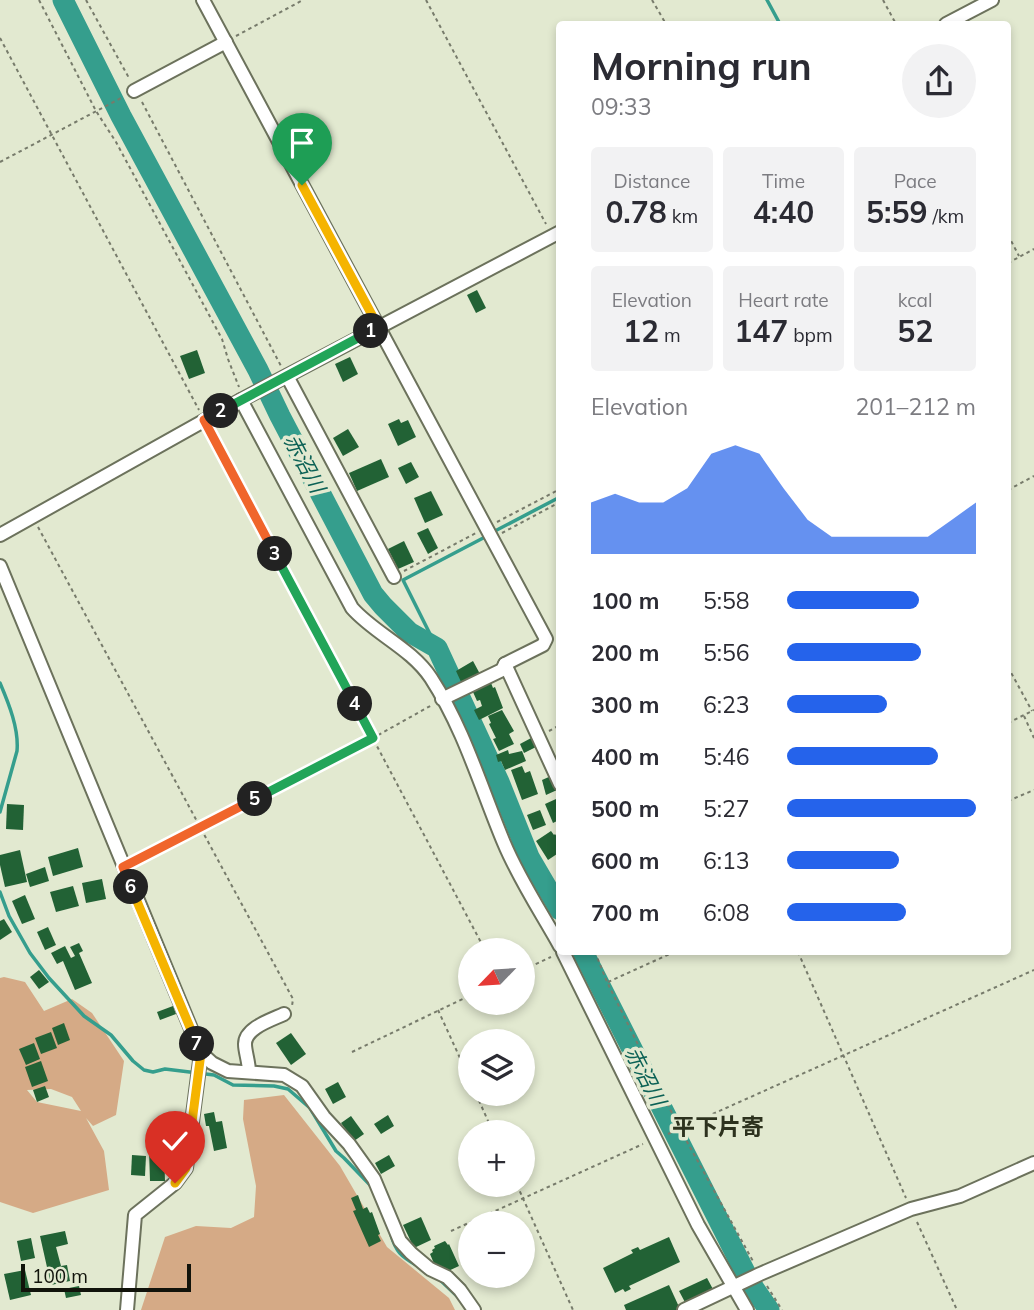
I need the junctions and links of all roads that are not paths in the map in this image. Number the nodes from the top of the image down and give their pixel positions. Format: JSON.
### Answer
{"nodes":[{"id":1,"x":203,"y":0,"type":"edge"},
{"id":2,"x":992,"y":0,"type":"edge"},
{"id":3,"x":952,"y":21,"type":"edge"},
{"id":4,"x":226,"y":42,"type":"junction"},
{"id":5,"x":135,"y":91,"type":"road end"},
{"id":6,"x":556,"y":234,"type":"edge"},
{"id":7,"x":379,"y":328,"type":"junction"},
{"id":8,"x":284,"y":377,"type":"junction"},
{"id":9,"x":244,"y":398,"type":"junction"},
{"id":10,"x":0,"y":535,"type":"edge"},
{"id":11,"x":0,"y":566,"type":"edge"},
{"id":12,"x":394,"y":577,"type":"dead end"},
{"id":13,"x":505,"y":664,"type":"junction"},
{"id":14,"x":452,"y":694,"type":"junction"},
{"id":15,"x":556,"y":774,"type":"edge"},
{"id":16,"x":556,"y":948,"type":"edge"},
{"id":17,"x":560,"y":955,"type":"edge"},
{"id":18,"x":284,"y":1014,"type":"road end"},
{"id":19,"x":201,"y":1053,"type":"junction"},
{"id":20,"x":249,"y":1072,"type":"junction"},
{"id":21,"x":1034,"y":1163,"type":"edge"},
{"id":22,"x":737,"y":1285,"type":"junction"},
{"id":23,"x":127,"y":1310,"type":"edge"},
{"id":24,"x":474,"y":1310,"type":"edge"},
{"id":25,"x":684,"y":1310,"type":"edge"},
{"id":26,"x":747,"y":1310,"type":"edge"}],
"edges":[{"from":1,"to":4,"type":"street"},
{"from":2,"to":3,"type":"street"},
{"from":4,"to":5,"type":"street"},
{"from":4,"to":7,"type":"street"},
{"from":6,"to":7,"type":"street"},
{"from":7,"to":8,"type":"street"},
{"from":7,"to":13,"type":"street"},
{"from":8,"to":9,"type":"street"},
{"from":8,"to":12,"type":"street"},
{"from":9,"to":10,"type":"street"},
{"from":9,"to":14,"type":"street"},
{"from":11,"to":19,"type":"street"},
{"from":13,"to":14,"type":"street"},
{"from":13,"to":15,"type":"street"},
{"from":14,"to":16,"type":"street"},
{"from":17,"to":22,"type":"street"},
{"from":18,"to":20,"type":"street"},
{"from":19,"to":20,"type":"street"},
{"from":19,"to":23,"type":"street"},
{"from":20,"to":24,"type":"street"},
{"from":21,"to":22,"type":"street"},
{"from":22,"to":25,"type":"street"},
{"from":22,"to":26,"type":"street"}]}
